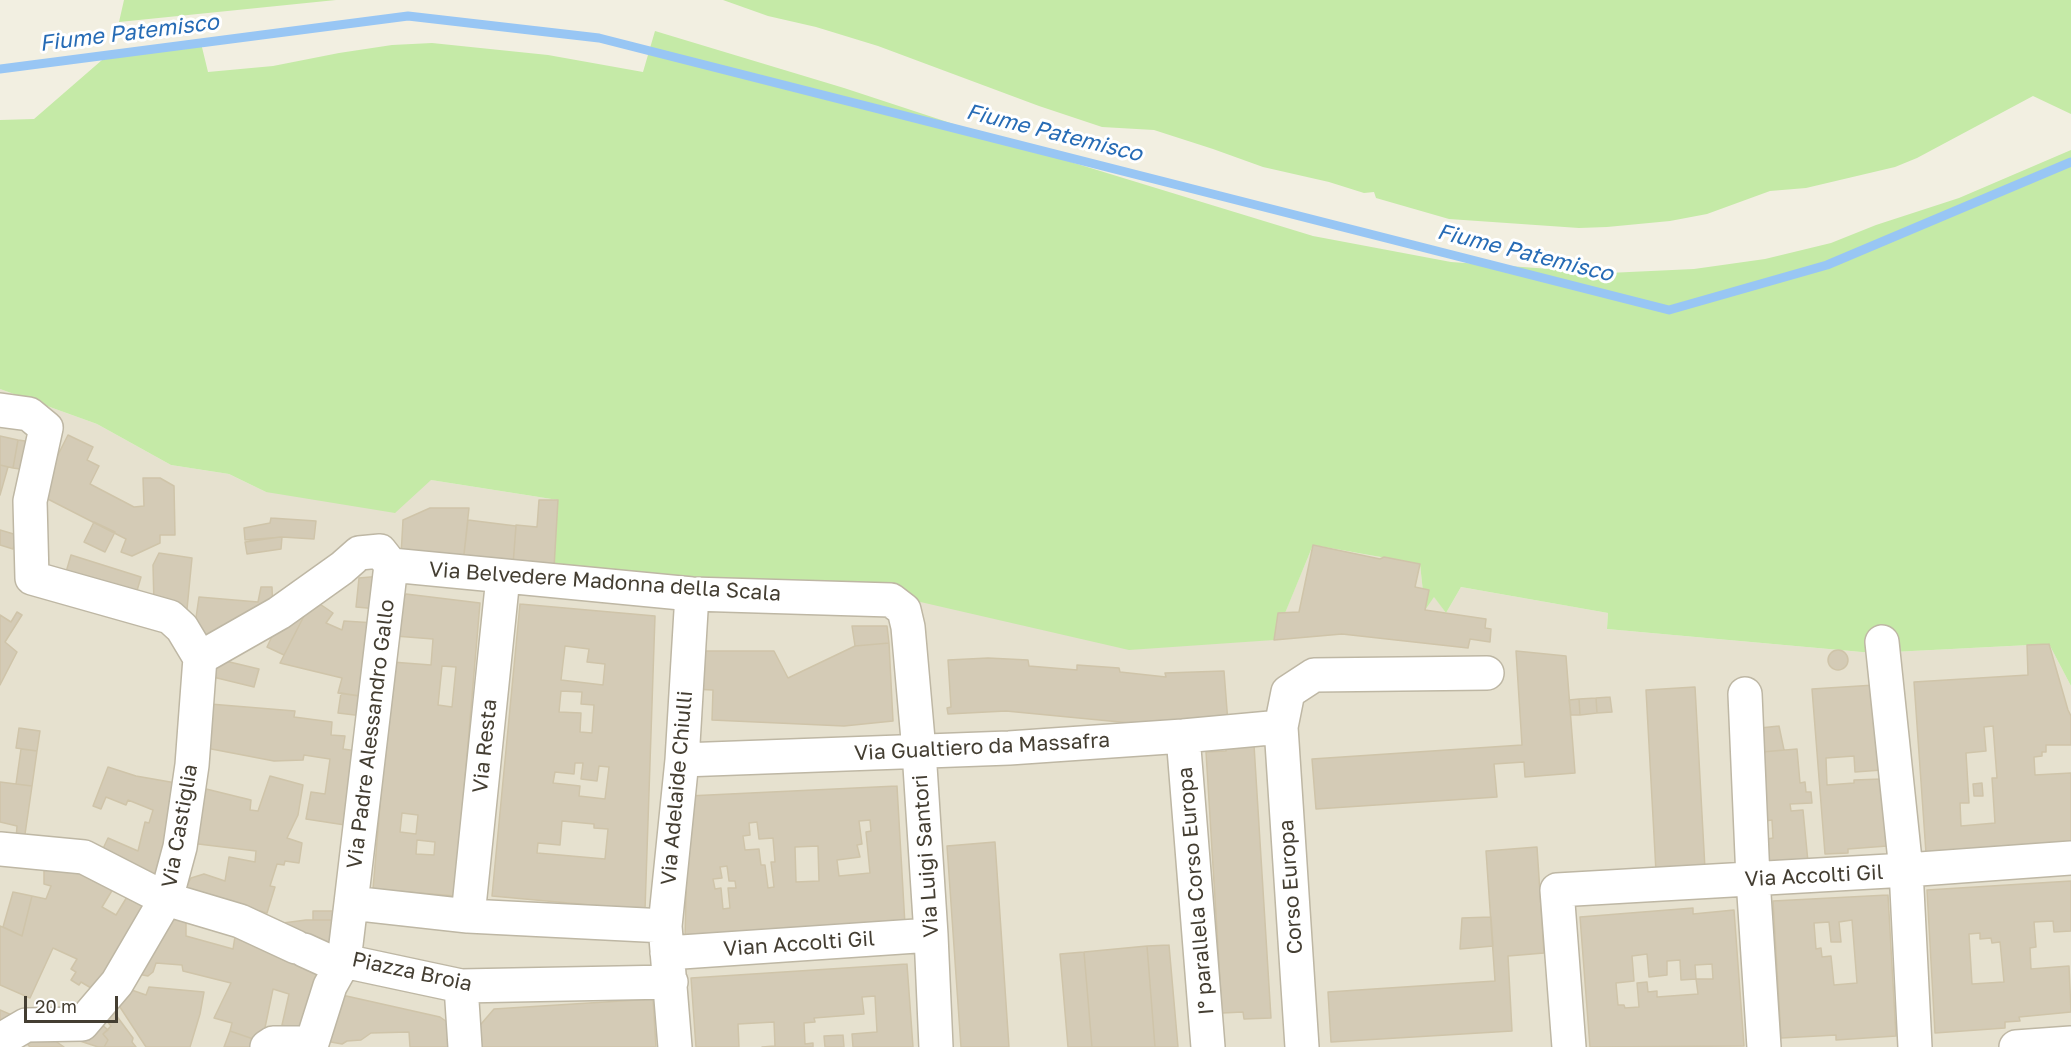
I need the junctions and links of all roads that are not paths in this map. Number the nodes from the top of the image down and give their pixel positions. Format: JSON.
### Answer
{"nodes":[{"id":1,"x":0,"y":410,"type":"edge"},
{"id":2,"x":392,"y":565,"type":"junction"},
{"id":3,"x":502,"y":577,"type":"junction"},
{"id":4,"x":692,"y":594,"type":"junction"},
{"id":5,"x":891,"y":600,"type":"joint"},
{"id":6,"x":1882,"y":642,"type":"dead end"},
{"id":7,"x":200,"y":658,"type":"junction"},
{"id":8,"x":1487,"y":673,"type":"dead end"},
{"id":9,"x":1745,"y":694,"type":"dead end"},
{"id":10,"x":1281,"y":727,"type":"junction"},
{"id":11,"x":1183,"y":736,"type":"junction"},
{"id":12,"x":919,"y":751,"type":"junction"},
{"id":13,"x":682,"y":759,"type":"junction"},
{"id":14,"x":0,"y":849,"type":"edge"},
{"id":15,"x":2071,"y":858,"type":"edge"},
{"id":16,"x":1906,"y":870,"type":"junction"},
{"id":17,"x":1753,"y":879,"type":"junction"},
{"id":18,"x":166,"y":899,"type":"junction"},
{"id":19,"x":351,"y":903,"type":"junction"},
{"id":20,"x":468,"y":916,"type":"junction"},
{"id":21,"x":931,"y":935,"type":"junction"},
{"id":22,"x":668,"y":954,"type":"junction"},
{"id":23,"x":344,"y":961,"type":"junction"},
{"id":24,"x":461,"y":986,"type":"junction"},
{"id":25,"x":2071,"y":1043,"type":"edge"},
{"id":26,"x":0,"y":1044,"type":"edge"},
{"id":27,"x":267,"y":1047,"type":"edge"},
{"id":28,"x":465,"y":1047,"type":"edge"},
{"id":29,"x":675,"y":1047,"type":"edge"},
{"id":30,"x":936,"y":1047,"type":"edge"},
{"id":31,"x":1208,"y":1047,"type":"edge"},
{"id":32,"x":1302,"y":1047,"type":"edge"},
{"id":33,"x":1569,"y":1047,"type":"edge"},
{"id":34,"x":1764,"y":1047,"type":"edge"},
{"id":35,"x":1915,"y":1047,"type":"edge"},
{"id":36,"x":2016,"y":1047,"type":"edge"}],
"edges":[{"from":1,"to":7,"type":"street"},
{"from":2,"to":3,"type":"street","name":"Via Belvedere Madonna della Scala"},
{"from":2,"to":7,"type":"street"},
{"from":2,"to":19,"type":"street","name":"Via Padre Alessandro Gallo"},
{"from":3,"to":4,"type":"street","name":"Via Belvedere Madonna della Scala"},
{"from":3,"to":20,"type":"street","name":"Via Resta"},
{"from":4,"to":5,"type":"street","name":"Via Belvedere Madonna della Scala"},
{"from":4,"to":13,"type":"street","name":"Via Adelaide Chiulli"},
{"from":5,"to":12,"type":"street","name":"Via Luigi Santori"},
{"from":6,"to":16,"type":"street"},
{"from":7,"to":18,"type":"street","name":"Via Castiglia"},
{"from":8,"to":10,"type":"street","name":"Corso Europa"},
{"from":9,"to":17,"type":"street"},
{"from":10,"to":11,"type":"street","name":"Via Gualtiero da Massafra"},
{"from":10,"to":32,"type":"street","name":"Corso Europa"},
{"from":11,"to":12,"type":"street","name":"Via Gualtiero da Massafra"},
{"from":11,"to":31,"type":"street","name":"I° parallela Corso Europa"},
{"from":12,"to":13,"type":"street","name":"Via Gualtiero da Massafra"},
{"from":12,"to":21,"type":"street","name":"Via Luigi Santori"},
{"from":13,"to":22,"type":"street","name":"Via Adelaide Chiulli"},
{"from":14,"to":18,"type":"street"},
{"from":15,"to":16,"type":"street","name":"Via Accolti Gil"},
{"from":16,"to":17,"type":"street","name":"Via Accolti Gil"},
{"from":16,"to":35,"type":"street"},
{"from":17,"to":33,"type":"street","name":"Via Accolti Gil"},
{"from":17,"to":34,"type":"street"},
{"from":18,"to":23,"type":"street"},
{"from":18,"to":26,"type":"street","name":"Via Castiglia"},
{"from":19,"to":20,"type":"street"},
{"from":19,"to":23,"type":"street","name":"Piazza Broia"},
{"from":20,"to":22,"type":"street"},
{"from":21,"to":22,"type":"street","name":"Vian Accolti Gil"},
{"from":21,"to":30,"type":"street","name":"Via Luigi Santori"},
{"from":22,"to":24,"type":"street","name":"Piazza Broia"},
{"from":22,"to":29,"type":"street","name":"Via Adelaide Chiulli"},
{"from":23,"to":24,"type":"street","name":"Piazza Broia"},
{"from":23,"to":27,"type":"street"},
{"from":24,"to":28,"type":"street"},
{"from":25,"to":36,"type":"street"}]}
